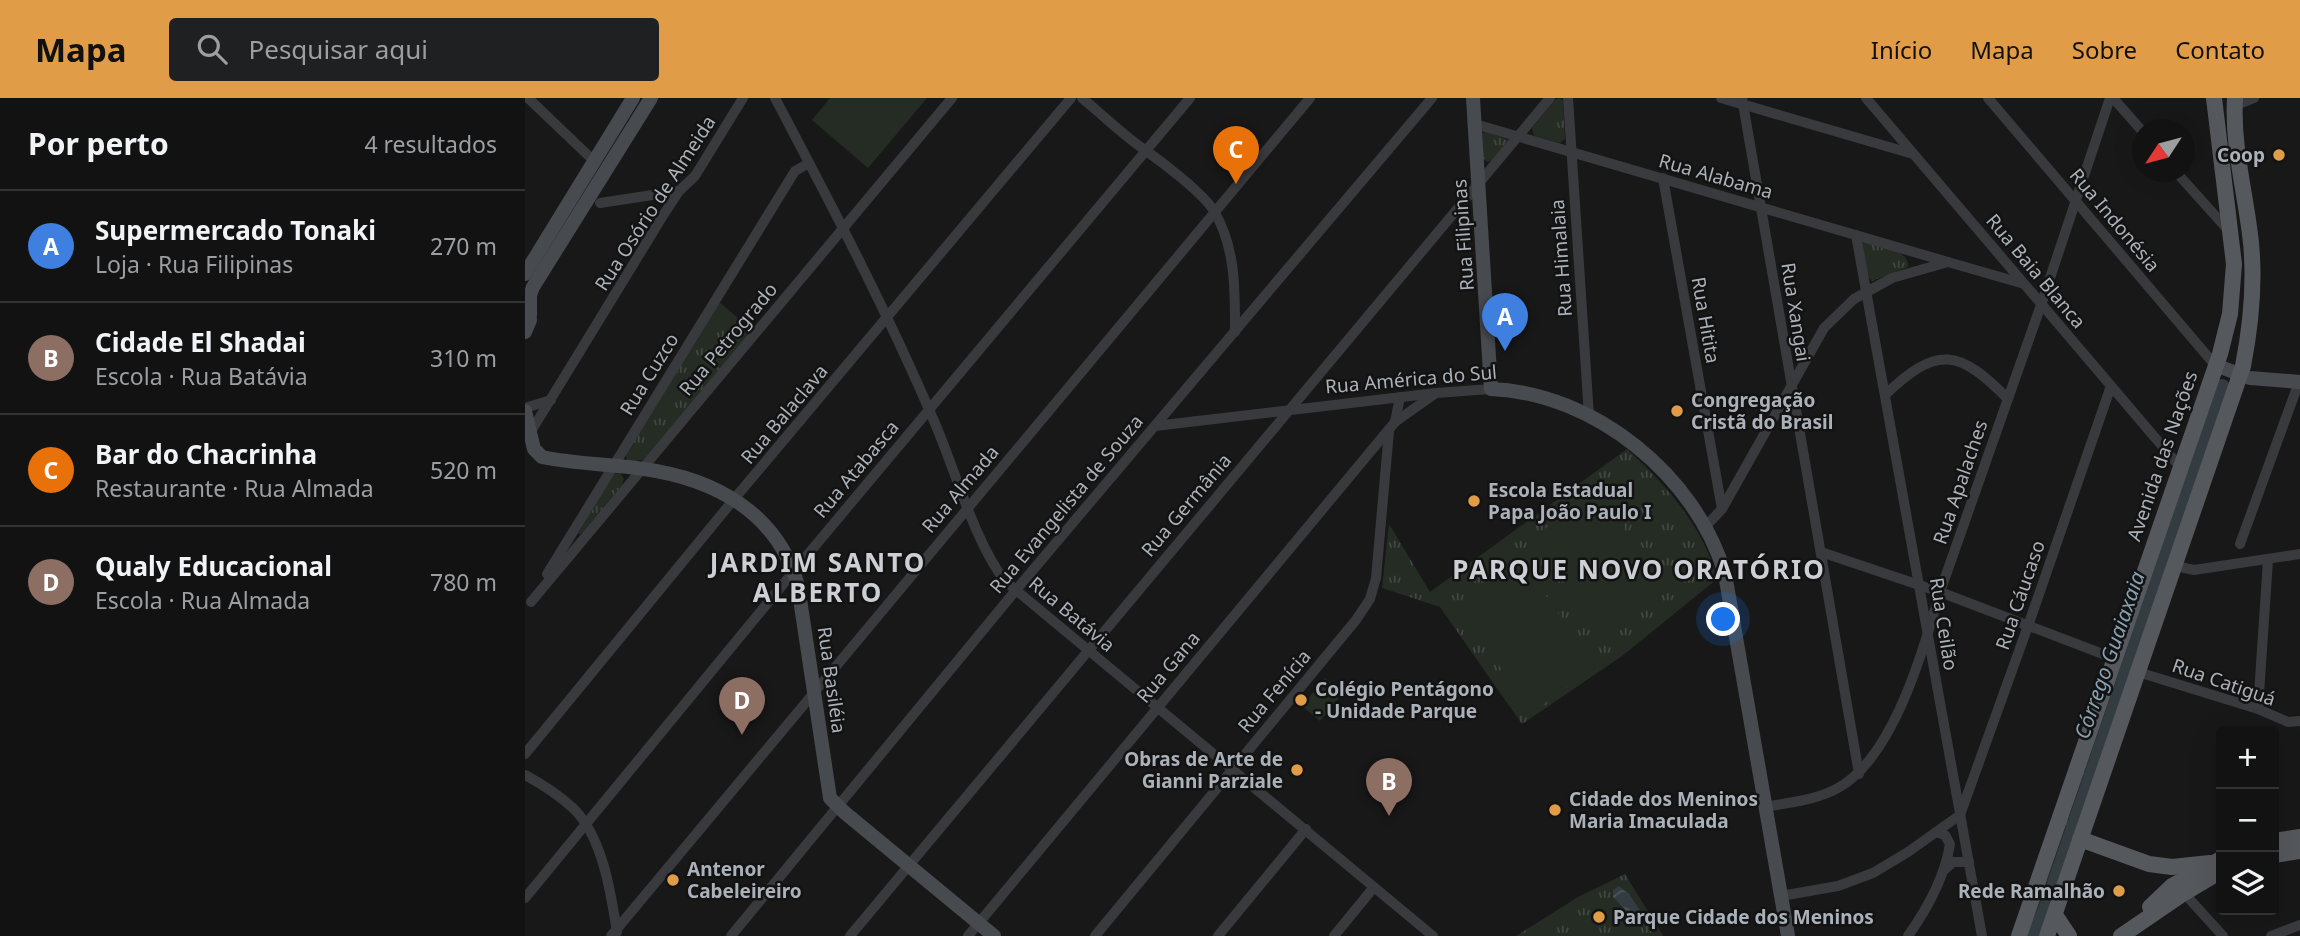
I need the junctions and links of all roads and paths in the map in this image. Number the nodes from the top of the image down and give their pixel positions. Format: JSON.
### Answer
{"nodes":[{"id":1,"x":528,"y":98,"type":"edge"},
{"id":2,"x":633,"y":98,"type":"edge"},
{"id":3,"x":651,"y":98,"type":"edge"},
{"id":4,"x":743,"y":98,"type":"edge"},
{"id":5,"x":775,"y":98,"type":"edge"},
{"id":6,"x":953,"y":98,"type":"edge"},
{"id":7,"x":1071,"y":98,"type":"edge"},
{"id":8,"x":1082,"y":98,"type":"edge"},
{"id":9,"x":1190,"y":98,"type":"edge"},
{"id":10,"x":1310,"y":98,"type":"edge"},
{"id":11,"x":1432,"y":98,"type":"edge"},
{"id":12,"x":1473,"y":98,"type":"edge"},
{"id":13,"x":1551,"y":98,"type":"edge"},
{"id":14,"x":1568,"y":98,"type":"edge"},
{"id":15,"x":1721,"y":98,"type":"edge"},
{"id":16,"x":1866,"y":98,"type":"edge"},
{"id":17,"x":1988,"y":98,"type":"edge"},
{"id":18,"x":2112,"y":98,"type":"edge"},
{"id":19,"x":2214,"y":98,"type":"edge"},
{"id":20,"x":2254,"y":98,"type":"edge"},
{"id":21,"x":2234,"y":99,"type":"edge"},
{"id":22,"x":1742,"y":101,"type":"edge"},
{"id":23,"x":2132,"y":120,"type":"edge"},
{"id":24,"x":1475,"y":124,"type":"junction"},
{"id":25,"x":1519,"y":136,"type":"junction"},
{"id":26,"x":578,"y":144,"type":"junction"},
{"id":27,"x":604,"y":146,"type":"junction"},
{"id":28,"x":1145,"y":151,"type":"junction"},
{"id":29,"x":1571,"y":152,"type":"junction"},
{"id":30,"x":1913,"y":154,"type":"junction"},
{"id":31,"x":594,"y":161,"type":"junction"},
{"id":32,"x":809,"y":163,"type":"junction"},
{"id":33,"x":1663,"y":178,"type":"junction"},
{"id":34,"x":2185,"y":182,"type":"edge"},
{"id":35,"x":1479,"y":184,"type":"junction"},
{"id":36,"x":679,"y":191,"type":"junction"},
{"id":37,"x":652,"y":196,"type":"junction"},
{"id":38,"x":2075,"y":200,"type":"junction"},
{"id":39,"x":600,"y":203,"type":"dead end"},
{"id":40,"x":1761,"y":207,"type":"junction"},
{"id":41,"x":571,"y":212,"type":"junction"},
{"id":42,"x":1215,"y":212,"type":"junction"},
{"id":43,"x":664,"y":214,"type":"junction"},
{"id":44,"x":843,"y":229,"type":"junction"},
{"id":45,"x":2232,"y":234,"type":"junction"},
{"id":46,"x":1856,"y":235,"type":"junction"},
{"id":47,"x":1948,"y":261,"type":"junction"},
{"id":48,"x":525,"y":274,"type":"edge"},
{"id":49,"x":2023,"y":284,"type":"junction"},
{"id":50,"x":1865,"y":292,"type":"junction"},
{"id":51,"x":2041,"y":304,"type":"junction"},
{"id":52,"x":527,"y":309,"type":"edge"},
{"id":53,"x":2251,"y":310,"type":"junction"},
{"id":54,"x":2230,"y":314,"type":"junction"},
{"id":55,"x":887,"y":319,"type":"junction"},
{"id":56,"x":525,"y":332,"type":"edge"},
{"id":57,"x":1235,"y":332,"type":"junction"},
{"id":58,"x":2215,"y":365,"type":"junction"},
{"id":59,"x":2240,"y":375,"type":"junction"},
{"id":60,"x":2299,"y":382,"type":"edge"},
{"id":61,"x":2111,"y":386,"type":"junction"},
{"id":62,"x":1791,"y":388,"type":"junction"},
{"id":63,"x":1498,"y":389,"type":"junction"},
{"id":64,"x":1436,"y":393,"type":"junction"},
{"id":65,"x":1885,"y":395,"type":"junction"},
{"id":66,"x":1400,"y":397,"type":"junction"},
{"id":67,"x":2008,"y":399,"type":"junction"},
{"id":68,"x":552,"y":400,"type":"junction"},
{"id":69,"x":525,"y":410,"type":"edge"},
{"id":70,"x":928,"y":410,"type":"junction"},
{"id":71,"x":1289,"y":410,"type":"junction"},
{"id":72,"x":1589,"y":416,"type":"junction"},
{"id":73,"x":1155,"y":426,"type":"junction"},
{"id":74,"x":1392,"y":426,"type":"junction"},
{"id":75,"x":528,"y":437,"type":"edge"},
{"id":76,"x":531,"y":454,"type":"edge"},
{"id":77,"x":613,"y":466,"type":"junction"},
{"id":78,"x":2180,"y":467,"type":"junction"},
{"id":79,"x":643,"y":468,"type":"junction"},
{"id":80,"x":735,"y":498,"type":"junction"},
{"id":81,"x":968,"y":506,"type":"junction"},
{"id":82,"x":1722,"y":509,"type":"junction"},
{"id":83,"x":1706,"y":526,"type":"junction"},
{"id":84,"x":2240,"y":544,"type":"dead end"},
{"id":85,"x":1821,"y":552,"type":"junction"},
{"id":86,"x":2300,"y":554,"type":"edge"},
{"id":87,"x":2268,"y":560,"type":"junction"},
{"id":88,"x":2175,"y":566,"type":"junction"},
{"id":89,"x":794,"y":571,"type":"junction"},
{"id":90,"x":1921,"y":586,"type":"junction"},
{"id":91,"x":1016,"y":590,"type":"junction"},
{"id":92,"x":1940,"y":592,"type":"junction"},
{"id":93,"x":528,"y":606,"type":"edge"},
{"id":94,"x":2028,"y":626,"type":"junction"},
{"id":95,"x":1928,"y":635,"type":"junction"},
{"id":96,"x":1088,"y":650,"type":"junction"},
{"id":97,"x":2116,"y":659,"type":"junction"},
{"id":98,"x":2138,"y":672,"type":"junction"},
{"id":99,"x":814,"y":691,"type":"junction"},
{"id":100,"x":1158,"y":707,"type":"junction"},
{"id":101,"x":2257,"y":709,"type":"junction"},
{"id":102,"x":2300,"y":721,"type":"edge"},
{"id":103,"x":525,"y":754,"type":"edge"},
{"id":104,"x":1233,"y":768,"type":"junction"},
{"id":105,"x":1859,"y":774,"type":"junction"},
{"id":106,"x":525,"y":775,"type":"edge"},
{"id":107,"x":838,"y":807,"type":"junction"},
{"id":108,"x":1766,"y":807,"type":"junction"},
{"id":109,"x":1960,"y":815,"type":"junction"},
{"id":110,"x":586,"y":824,"type":"junction"},
{"id":111,"x":1306,"y":829,"type":"junction"},
{"id":112,"x":1936,"y":832,"type":"junction"},
{"id":113,"x":2300,"y":837,"type":"edge"},
{"id":114,"x":2080,"y":839,"type":"junction"},
{"id":115,"x":2279,"y":840,"type":"edge"},
{"id":116,"x":2300,"y":851,"type":"edge"},
{"id":117,"x":2279,"y":854,"type":"edge"},
{"id":118,"x":1969,"y":862,"type":"junction"},
{"id":119,"x":2149,"y":864,"type":"junction"},
{"id":120,"x":2216,"y":864,"type":"edge"},
{"id":121,"x":2216,"y":865,"type":"edge"},
{"id":122,"x":908,"y":866,"type":"junction"},
{"id":123,"x":1943,"y":872,"type":"junction"},
{"id":124,"x":1374,"y":887,"type":"junction"},
{"id":125,"x":2176,"y":892,"type":"junction"},
{"id":126,"x":1781,"y":896,"type":"junction"},
{"id":127,"x":525,"y":898,"type":"edge"},
{"id":128,"x":2055,"y":915,"type":"junction"},
{"id":129,"x":978,"y":923,"type":"junction"},
{"id":130,"x":2300,"y":925,"type":"edge"},
{"id":131,"x":2127,"y":932,"type":"edge"},
{"id":132,"x":615,"y":934,"type":"edge"},
{"id":133,"x":731,"y":936,"type":"edge"},
{"id":134,"x":850,"y":936,"type":"edge"},
{"id":135,"x":968,"y":936,"type":"edge"},
{"id":136,"x":994,"y":936,"type":"edge"},
{"id":137,"x":1095,"y":936,"type":"edge"},
{"id":138,"x":1218,"y":936,"type":"edge"},
{"id":139,"x":1334,"y":936,"type":"edge"},
{"id":140,"x":1433,"y":936,"type":"edge"},
{"id":141,"x":1788,"y":936,"type":"edge"},
{"id":142,"x":1908,"y":936,"type":"edge"},
{"id":143,"x":1982,"y":936,"type":"edge"},
{"id":144,"x":2018,"y":936,"type":"edge"},
{"id":145,"x":2047,"y":936,"type":"edge"},
{"id":146,"x":2069,"y":936,"type":"edge"},
{"id":147,"x":2223,"y":936,"type":"edge"},
{"id":148,"x":2271,"y":936,"type":"edge"}],
"edges":[{"from":1,"to":26,"type":"street"},
{"from":2,"to":27,"type":"street"},
{"from":3,"to":41,"type":"street"},
{"from":4,"to":36,"type":"street","name":"Rua Osório de Almeida"},
{"from":5,"to":32,"type":"street","name":"Rua Batávia"},
{"from":6,"to":44,"type":"street","name":"Rua Petrogrado"},
{"from":7,"to":55,"type":"street","name":"Rua Balaclava"},
{"from":8,"to":28,"type":"street"},
{"from":9,"to":28,"type":"street","name":"Rua Atabasca"},
{"from":10,"to":42,"type":"street","name":"Rua Almada"},
{"from":11,"to":57,"type":"street","name":"Rua Evangelista de Souza"},
{"from":12,"to":24,"type":"street","name":"Rua Filipinas"},
{"from":13,"to":25,"type":"street","name":"Rua Germânia"},
{"from":14,"to":29,"type":"street","name":"Rua Himalaia"},
{"from":15,"to":22,"type":"street"},
{"from":16,"to":30,"type":"street","name":"Rua Baia Blanca"},
{"from":17,"to":38,"type":"street","name":"Rua Indonésia"},
{"from":18,"to":23,"type":"street"},
{"from":18,"to":38,"type":"street","name":"Rua Apalaches"},
{"from":19,"to":45,"type":"main road","name":"Avenida das Nações"},
{"from":20,"to":21,"type":"street"},
{"from":21,"to":53,"type":"main road"},
{"from":22,"to":30,"type":"street"},
{"from":22,"to":40,"type":"street","name":"Rua Xangai"},
{"from":24,"to":25,"type":"street","name":"Rua Alabama"},
{"from":24,"to":35,"type":"street","name":"Rua Filipinas"},
{"from":25,"to":29,"type":"street","name":"Rua Alabama"},
{"from":25,"to":35,"type":"street","name":"Rua Germânia"},
{"from":26,"to":27,"type":"street"},
{"from":26,"to":31,"type":"street"},
{"from":27,"to":31,"type":"street"},
{"from":28,"to":42,"type":"street"},
{"from":28,"to":70,"type":"street","name":"Rua Atabasca"},
{"from":29,"to":33,"type":"street","name":"Rua Alabama"},
{"from":29,"to":72,"type":"street","name":"Rua Himalaia"},
{"from":30,"to":49,"type":"street","name":"Rua Baia Blanca"},
{"from":31,"to":41,"type":"street"},
{"from":32,"to":44,"type":"street","name":"Rua Batávia"},
{"from":32,"to":77,"type":"street","name":"Rua Cuzco"},
{"from":33,"to":40,"type":"street","name":"Rua Alabama"},
{"from":33,"to":82,"type":"street","name":"Rua Hitita"},
{"from":34,"to":45,"type":"street"},
{"from":35,"to":63,"type":"street","name":"Rua Filipinas"},
{"from":35,"to":71,"type":"street","name":"Rua Germânia"},
{"from":36,"to":37,"type":"street"},
{"from":36,"to":43,"type":"street","name":"Rua Osório de Almeida"},
{"from":37,"to":39,"type":"street"},
{"from":37,"to":43,"type":"street"},
{"from":38,"to":51,"type":"street","name":"Rua Apalaches"},
{"from":38,"to":58,"type":"street","name":"Rua Indonésia"},
{"from":40,"to":46,"type":"street","name":"Rua Alabama"},
{"from":40,"to":62,"type":"street","name":"Rua Xangai"},
{"from":41,"to":48,"type":"street"},
{"from":41,"to":52,"type":"street"},
{"from":42,"to":57,"type":"street"},
{"from":42,"to":81,"type":"street","name":"Rua Almada"},
{"from":43,"to":68,"type":"street","name":"Rua Osório de Almeida"},
{"from":44,"to":55,"type":"street","name":"Rua Batávia"},
{"from":44,"to":79,"type":"street","name":"Rua Petrogrado"},
{"from":45,"to":54,"type":"main road","name":"Avenida das Nações"},
{"from":46,"to":47,"type":"street","name":"Rua Alabama"},
{"from":46,"to":50,"type":"street","name":"Rua Ceilão"},
{"from":47,"to":49,"type":"street","name":"Rua Alabama"},
{"from":47,"to":50,"type":"street"},
{"from":49,"to":51,"type":"street","name":"Rua Baia Blanca"},
{"from":50,"to":62,"type":"street"},
{"from":50,"to":65,"type":"street","name":"Rua Ceilão"},
{"from":51,"to":61,"type":"street","name":"Rua Baia Blanca"},
{"from":51,"to":67,"type":"street","name":"Rua Apalaches"},
{"from":52,"to":56,"type":"street"},
{"from":53,"to":54,"type":"main road"},
{"from":53,"to":59,"type":"main road"},
{"from":54,"to":58,"type":"main road","name":"Avenida das Nações"},
{"from":55,"to":70,"type":"street","name":"Rua Batávia"},
{"from":55,"to":80,"type":"street","name":"Rua Balaclava"},
{"from":57,"to":73,"type":"street","name":"Rua Evangelista de Souza"},
{"from":58,"to":59,"type":"street"},
{"from":58,"to":78,"type":"main road","name":"Avenida das Nações"},
{"from":59,"to":60,"type":"street"},
{"from":59,"to":88,"type":"main road"},
{"from":60,"to":84,"type":"street"},
{"from":61,"to":78,"type":"street","name":"Rua Baia Blanca"},
{"from":61,"to":94,"type":"street","name":"Rua Cáucaso"},
{"from":62,"to":82,"type":"street"},
{"from":62,"to":85,"type":"street","name":"Rua Xangai"},
{"from":63,"to":64,"type":"street","name":"Rua América do Sul"},
{"from":63,"to":72,"type":"street","name":"Rua América do Sul"},
{"from":64,"to":66,"type":"street","name":"Rua América do Sul"},
{"from":64,"to":74,"type":"street","name":"Rua Gana"},
{"from":65,"to":67,"type":"street"},
{"from":65,"to":90,"type":"street","name":"Rua Ceilão"},
{"from":66,"to":71,"type":"street","name":"Rua América do Sul"},
{"from":66,"to":74,"type":"street","name":"Rua Gana"},
{"from":67,"to":92,"type":"street","name":"Rua Apalaches"},
{"from":68,"to":69,"type":"street"},
{"from":68,"to":75,"type":"street","name":"Rua Osório de Almeida"},
{"from":69,"to":75,"type":"street","name":"Rua Basiléia"},
{"from":70,"to":81,"type":"street","name":"Rua Batávia"},
{"from":70,"to":89,"type":"street","name":"Rua Atabasca"},
{"from":71,"to":73,"type":"street","name":"Rua América do Sul"},
{"from":71,"to":96,"type":"street","name":"Rua Germânia"},
{"from":72,"to":83,"type":"street","name":"Rua América do Sul"},
{"from":73,"to":91,"type":"street","name":"Rua Evangelista de Souza"},
{"from":74,"to":100,"type":"street","name":"Rua Gana"},
{"from":74,"to":104,"type":"street","name":"Rua Fenícia"},
{"from":75,"to":76,"type":"street","name":"Rua Basiléia"},
{"from":76,"to":77,"type":"street","name":"Rua Basiléia"},
{"from":77,"to":79,"type":"street","name":"Rua Basiléia"},
{"from":77,"to":93,"type":"street","name":"Rua Cuzco"},
{"from":78,"to":97,"type":"main road","name":"Avenida das Nações"},
{"from":79,"to":80,"type":"street","name":"Rua Basiléia"},
{"from":79,"to":93,"type":"street","name":"Rua Petrogrado"},
{"from":80,"to":89,"type":"street","name":"Rua Basiléia"},
{"from":80,"to":103,"type":"street","name":"Rua Balaclava"},
{"from":81,"to":91,"type":"street","name":"Rua Batávia"},
{"from":81,"to":99,"type":"street","name":"Rua Almada"},
{"from":82,"to":83,"type":"street"},
{"from":83,"to":108,"type":"street","name":"Rua América do Sul"},
{"from":85,"to":90,"type":"street"},
{"from":85,"to":105,"type":"street","name":"Rua Xangai"},
{"from":86,"to":87,"type":"street"},
{"from":87,"to":88,"type":"street"},
{"from":87,"to":101,"type":"street"},
{"from":88,"to":98,"type":"main road"},
{"from":89,"to":99,"type":"street","name":"Rua Basiléia"},
{"from":89,"to":110,"type":"street","name":"Rua Atabasca"},
{"from":90,"to":92,"type":"street"},
{"from":90,"to":95,"type":"street","name":"Rua Ceilão"},
{"from":91,"to":96,"type":"street","name":"Rua Batávia"},
{"from":91,"to":107,"type":"street","name":"Rua Evangelista de Souza"},
{"from":92,"to":94,"type":"street"},
{"from":92,"to":95,"type":"street","name":"Rua Apalaches"},
{"from":94,"to":97,"type":"street"},
{"from":94,"to":109,"type":"street","name":"Rua Cáucaso"},
{"from":95,"to":105,"type":"street","name":"Rua Apalaches"},
{"from":95,"to":109,"type":"street","name":"Rua Ceilão"},
{"from":96,"to":100,"type":"street","name":"Rua Batávia"},
{"from":96,"to":122,"type":"street","name":"Rua Germânia"},
{"from":97,"to":144,"type":"main road","name":"Avenida das Nações"},
{"from":98,"to":101,"type":"street","name":"Rua Catiguá"},
{"from":98,"to":114,"type":"main road"},
{"from":99,"to":107,"type":"street","name":"Rua Basiléia"},
{"from":99,"to":132,"type":"street","name":"Rua Almada"},
{"from":100,"to":104,"type":"street","name":"Rua Batávia"},
{"from":100,"to":129,"type":"street","name":"Rua Gana"},
{"from":101,"to":102,"type":"street","name":"Rua Catiguá"},
{"from":104,"to":111,"type":"street","name":"Rua Batávia"},
{"from":104,"to":137,"type":"street","name":"Rua Fenícia"},
{"from":105,"to":108,"type":"street","name":"Rua Apalaches"},
{"from":106,"to":110,"type":"street"},
{"from":107,"to":122,"type":"street","name":"Rua Basiléia"},
{"from":107,"to":133,"type":"street","name":"Rua Evangelista de Souza"},
{"from":108,"to":126,"type":"street","name":"Rua América do Sul"},
{"from":109,"to":112,"type":"street"},
{"from":109,"to":118,"type":"street","name":"Rua Ceilão"},
{"from":110,"to":127,"type":"street","name":"Rua Atabasca"},
{"from":110,"to":132,"type":"street"},
{"from":111,"to":124,"type":"street","name":"Rua Batávia"},
{"from":111,"to":138,"type":"street"},
{"from":112,"to":123,"type":"street"},
{"from":112,"to":126,"type":"street"},
{"from":113,"to":115,"type":"main road"},
{"from":114,"to":119,"type":"main road"},
{"from":114,"to":128,"type":"main road"},
{"from":116,"to":117,"type":"main road"},
{"from":118,"to":123,"type":"street"},
{"from":118,"to":143,"type":"street","name":"Rua Ceilão"},
{"from":119,"to":120,"type":"main road"},
{"from":119,"to":125,"type":"main road"},
{"from":121,"to":125,"type":"main road"},
{"from":122,"to":129,"type":"street","name":"Rua Basiléia"},
{"from":122,"to":134,"type":"street","name":"Rua Germânia"},
{"from":123,"to":142,"type":"street"},
{"from":124,"to":139,"type":"street"},
{"from":124,"to":140,"type":"street","name":"Rua Batávia"},
{"from":125,"to":131,"type":"main road"},
{"from":125,"to":147,"type":"street"},
{"from":126,"to":141,"type":"street","name":"Rua América do Sul"},
{"from":128,"to":145,"type":"main road"},
{"from":128,"to":146,"type":"main road"},
{"from":129,"to":135,"type":"street","name":"Rua Gana"},
{"from":129,"to":136,"type":"street","name":"Rua Basiléia"},
{"from":130,"to":148,"type":"street"}]}
